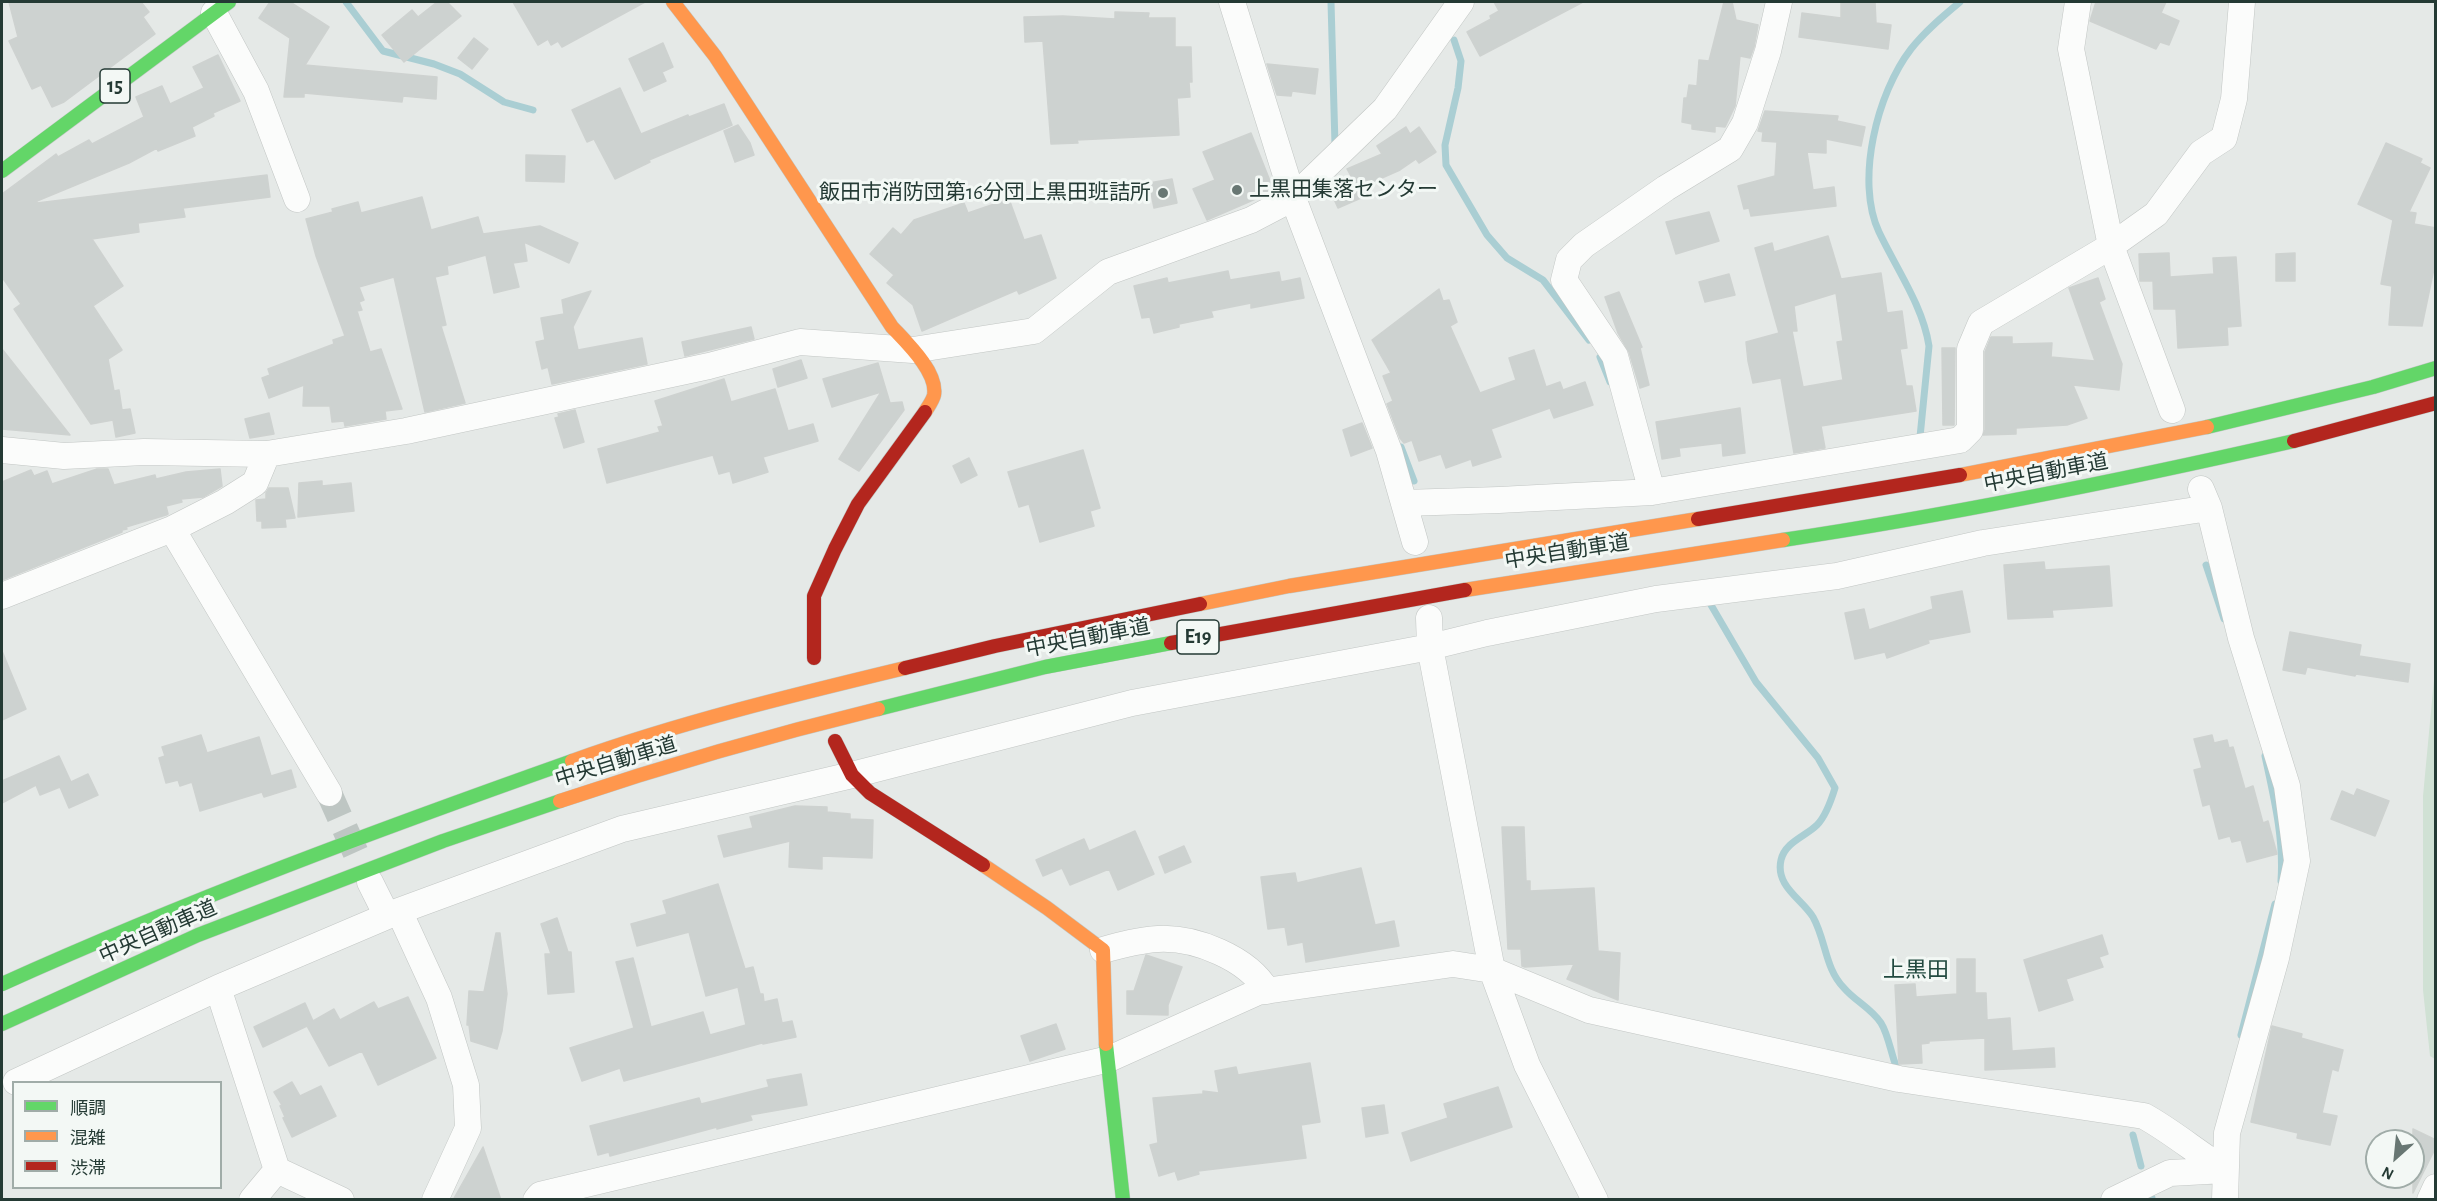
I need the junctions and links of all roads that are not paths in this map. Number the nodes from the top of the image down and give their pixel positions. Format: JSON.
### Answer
{"nodes":[{"id":1,"x":673,"y":2,"type":"edge"},
{"id":2,"x":1232,"y":2,"type":"edge"},
{"id":3,"x":1461,"y":2,"type":"edge"},
{"id":4,"x":1779,"y":2,"type":"edge"},
{"id":5,"x":2078,"y":2,"type":"edge"},
{"id":6,"x":2242,"y":2,"type":"edge"},
{"id":7,"x":222,"y":7,"type":"edge"},
{"id":8,"x":2,"y":171,"type":"edge"},
{"id":9,"x":1293,"y":198,"type":"junction"},
{"id":10,"x":297,"y":199,"type":"dead end"},
{"id":11,"x":2111,"y":246,"type":"junction"},
{"id":12,"x":913,"y":350,"type":"junction"},
{"id":13,"x":2436,"y":368,"type":"edge"},
{"id":14,"x":2436,"y":403,"type":"edge"},
{"id":15,"x":2172,"y":410,"type":"dead end"},
{"id":16,"x":2,"y":450,"type":"edge"},
{"id":17,"x":267,"y":454,"type":"junction"},
{"id":18,"x":1652,"y":492,"type":"junction"},
{"id":19,"x":1404,"y":503,"type":"junction"},
{"id":20,"x":172,"y":529,"type":"junction"},
{"id":21,"x":1415,"y":542,"type":"dead end"},
{"id":22,"x":2,"y":596,"type":"edge"},
{"id":23,"x":1429,"y":618,"type":"dead end"},
{"id":24,"x":1430,"y":647,"type":"junction"},
{"id":25,"x":814,"y":658,"type":"dead end"},
{"id":26,"x":835,"y":741,"type":"dead end"},
{"id":27,"x":852,"y":775,"type":"junction"},
{"id":28,"x":329,"y":793,"type":"tunnel mouth"},
{"id":29,"x":370,"y":882,"type":"tunnel mouth"},
{"id":30,"x":393,"y":914,"type":"junction"},
{"id":31,"x":1103,"y":950,"type":"junction"},
{"id":32,"x":1492,"y":970,"type":"junction"},
{"id":33,"x":2,"y":984,"type":"edge"},
{"id":34,"x":218,"y":988,"type":"junction"},
{"id":35,"x":1267,"y":991,"type":"junction"},
{"id":36,"x":2,"y":1024,"type":"edge"},
{"id":37,"x":1110,"y":1059,"type":"junction"},
{"id":38,"x":19,"y":1081,"type":"edge"},
{"id":39,"x":277,"y":1170,"type":"junction"},
{"id":40,"x":2225,"y":1170,"type":"junction"},
{"id":41,"x":2436,"y":1187,"type":"edge"},
{"id":42,"x":252,"y":1200,"type":"edge"},
{"id":43,"x":341,"y":1200,"type":"edge"},
{"id":44,"x":435,"y":1200,"type":"edge"},
{"id":45,"x":536,"y":1200,"type":"edge"},
{"id":46,"x":1123,"y":1200,"type":"edge"},
{"id":47,"x":1595,"y":1200,"type":"edge"},
{"id":48,"x":2114,"y":1200,"type":"edge"},
{"id":49,"x":2208,"y":1200,"type":"edge"},
{"id":50,"x":2225,"y":1200,"type":"edge"},
{"id":51,"x":2430,"y":1200,"type":"edge"}],
"edges":[{"from":1,"to":12,"type":"main road"},
{"from":2,"to":9,"type":"street"},
{"from":3,"to":9,"type":"street"},
{"from":4,"to":18,"type":"street"},
{"from":5,"to":11,"type":"street"},
{"from":6,"to":11,"type":"street"},
{"from":7,"to":8,"type":"main road","number":"15"},
{"from":7,"to":10,"type":"street"},
{"from":9,"to":12,"type":"street"},
{"from":9,"to":19,"type":"street"},
{"from":11,"to":15,"type":"street"},
{"from":11,"to":18,"type":"street"},
{"from":12,"to":17,"type":"street"},
{"from":12,"to":25,"type":"main road"},
{"from":13,"to":33,"type":"main road","name":"中央自動車道","number":"E19"},
{"from":14,"to":36,"type":"main road","name":"中央自動車道","number":"E19"},
{"from":16,"to":17,"type":"street"},
{"from":17,"to":20,"type":"street"},
{"from":18,"to":19,"type":"street"},
{"from":19,"to":21,"type":"street"},
{"from":20,"to":22,"type":"street"},
{"from":20,"to":28,"type":"street"},
{"from":23,"to":24,"type":"street"},
{"from":24,"to":27,"type":"street"},
{"from":24,"to":32,"type":"street"},
{"from":24,"to":40,"type":"street"},
{"from":26,"to":27,"type":"main road"},
{"from":27,"to":30,"type":"street"},
{"from":27,"to":31,"type":"main road"},
{"from":29,"to":30,"type":"street"},
{"from":30,"to":34,"type":"street"},
{"from":30,"to":44,"type":"street"},
{"from":31,"to":35,"type":"street"},
{"from":31,"to":37,"type":"main road"},
{"from":32,"to":35,"type":"street"},
{"from":32,"to":40,"type":"street"},
{"from":32,"to":47,"type":"street"},
{"from":34,"to":38,"type":"street"},
{"from":34,"to":39,"type":"street"},
{"from":35,"to":37,"type":"street"},
{"from":37,"to":45,"type":"street"},
{"from":37,"to":46,"type":"main road"},
{"from":39,"to":42,"type":"street"},
{"from":39,"to":43,"type":"street"},
{"from":40,"to":48,"type":"street"},
{"from":40,"to":49,"type":"street"},
{"from":40,"to":50,"type":"street"},
{"from":41,"to":51,"type":"street"}]}
